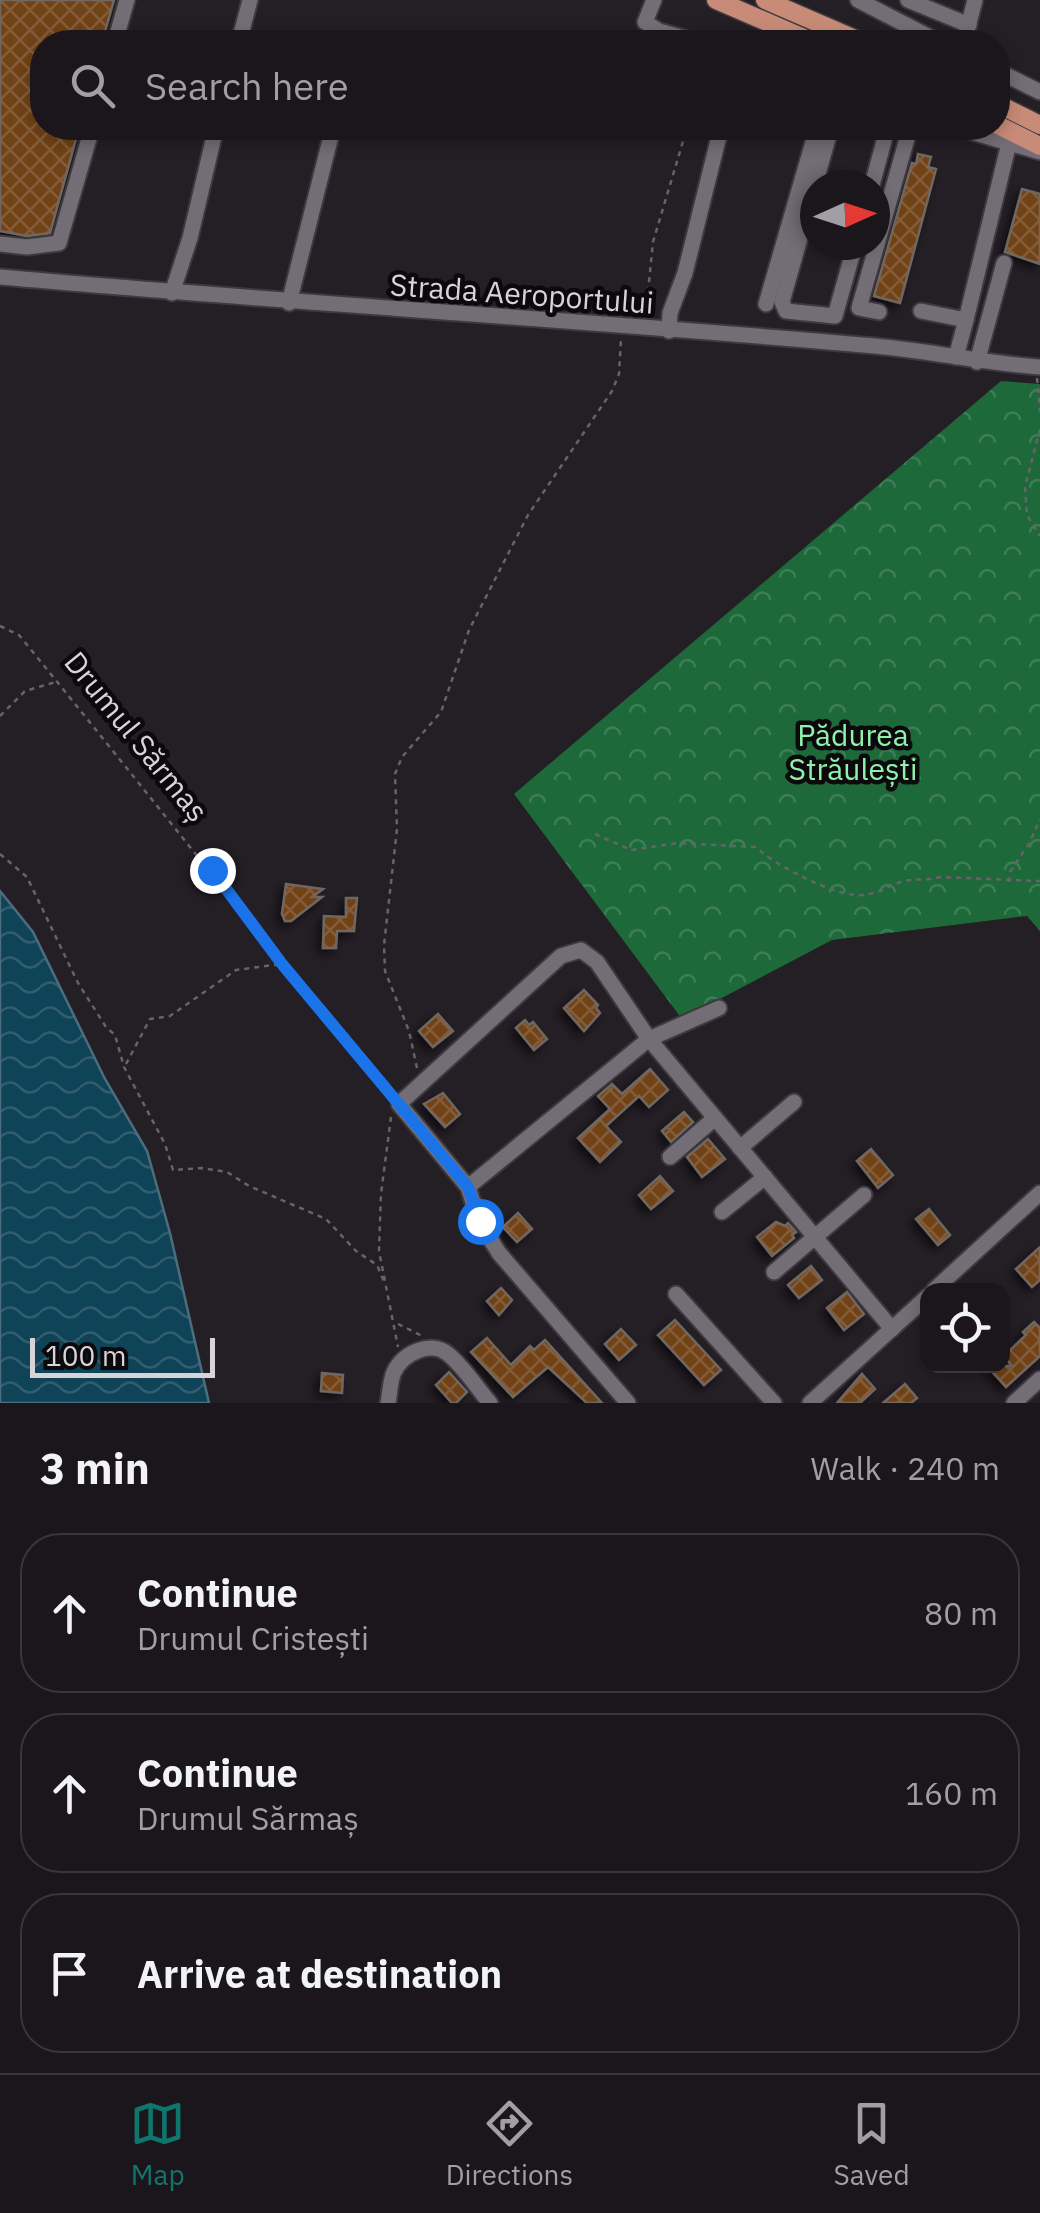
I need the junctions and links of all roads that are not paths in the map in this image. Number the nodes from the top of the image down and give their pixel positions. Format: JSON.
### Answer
{"nodes":[{"id":1,"x":127,"y":0,"type":"edge"},
{"id":2,"x":250,"y":0,"type":"edge"},
{"id":3,"x":654,"y":0,"type":"edge"},
{"id":4,"x":716,"y":0,"type":"edge"},
{"id":5,"x":764,"y":0,"type":"edge"},
{"id":6,"x":975,"y":0,"type":"edge"},
{"id":7,"x":860,"y":1,"type":"edge"},
{"id":8,"x":911,"y":1,"type":"edge"},
{"id":9,"x":969,"y":25,"type":"junction"},
{"id":10,"x":118,"y":30,"type":"edge"},
{"id":11,"x":241,"y":30,"type":"edge"},
{"id":12,"x":659,"y":30,"type":"edge"},
{"id":13,"x":786,"y":30,"type":"edge"},
{"id":14,"x":834,"y":30,"type":"edge"},
{"id":15,"x":916,"y":30,"type":"edge"},
{"id":16,"x":968,"y":30,"type":"edge"},
{"id":17,"x":1010,"y":77,"type":"edge"},
{"id":18,"x":1040,"y":92,"type":"edge"},
{"id":19,"x":1010,"y":110,"type":"edge"},
{"id":20,"x":1040,"y":125,"type":"edge"},
{"id":21,"x":1010,"y":132,"type":"edge"},
{"id":22,"x":89,"y":140,"type":"edge"},
{"id":23,"x":213,"y":140,"type":"edge"},
{"id":24,"x":330,"y":140,"type":"edge"},
{"id":25,"x":719,"y":140,"type":"edge"},
{"id":26,"x":814,"y":140,"type":"edge"},
{"id":27,"x":827,"y":140,"type":"edge"},
{"id":28,"x":884,"y":140,"type":"edge"},
{"id":29,"x":907,"y":140,"type":"edge"},
{"id":30,"x":999,"y":140,"type":"edge"},
{"id":31,"x":1009,"y":143,"type":"junction"},
{"id":32,"x":1040,"y":149,"type":"edge"},
{"id":33,"x":821,"y":170,"type":"edge"},
{"id":34,"x":876,"y":170,"type":"edge"},
{"id":35,"x":0,"y":244,"type":"edge"},
{"id":36,"x":800,"y":251,"type":"edge"},
{"id":37,"x":851,"y":260,"type":"edge"},
{"id":38,"x":1004,"y":263,"type":"dead end"},
{"id":39,"x":0,"y":278,"type":"edge"},
{"id":40,"x":172,"y":293,"type":"junction"},
{"id":41,"x":289,"y":303,"type":"junction"},
{"id":42,"x":766,"y":304,"type":"dead end"},
{"id":43,"x":921,"y":311,"type":"dead end"},
{"id":44,"x":879,"y":312,"type":"dead end"},
{"id":45,"x":966,"y":320,"type":"junction"},
{"id":46,"x":669,"y":331,"type":"junction"},
{"id":47,"x":956,"y":357,"type":"junction"},
{"id":48,"x":977,"y":362,"type":"junction"},
{"id":49,"x":1038,"y":367,"type":"edge"},
{"id":50,"x":718,"y":1008,"type":"dead end"},
{"id":51,"x":649,"y":1039,"type":"junction"},
{"id":52,"x":794,"y":1102,"type":"dead end"},
{"id":53,"x":715,"y":1118,"type":"junction"},
{"id":54,"x":740,"y":1148,"type":"junction"},
{"id":55,"x":670,"y":1156,"type":"dead end"},
{"id":56,"x":765,"y":1177,"type":"junction"},
{"id":57,"x":468,"y":1187,"type":"junction"},
{"id":58,"x":1040,"y":1194,"type":"edge"},
{"id":59,"x":864,"y":1195,"type":"dead end"},
{"id":60,"x":722,"y":1212,"type":"dead end"},
{"id":61,"x":815,"y":1236,"type":"junction"},
{"id":62,"x":774,"y":1272,"type":"dead end"},
{"id":63,"x":942,"y":1283,"type":"edge"},
{"id":64,"x":676,"y":1294,"type":"dead end"},
{"id":65,"x":920,"y":1303,"type":"edge"},
{"id":66,"x":892,"y":1329,"type":"junction"},
{"id":67,"x":1040,"y":1379,"type":"edge"},
{"id":68,"x":388,"y":1403,"type":"edge"},
{"id":69,"x":490,"y":1403,"type":"edge"},
{"id":70,"x":628,"y":1403,"type":"edge"},
{"id":71,"x":774,"y":1403,"type":"edge"},
{"id":72,"x":810,"y":1403,"type":"edge"},
{"id":73,"x":1014,"y":1403,"type":"edge"}],
"edges":[{"from":1,"to":10,"type":"street"},
{"from":2,"to":11,"type":"street"},
{"from":3,"to":12,"type":"street"},
{"from":4,"to":13,"type":"main road"},
{"from":5,"to":14,"type":"main road"},
{"from":6,"to":9,"type":"street"},
{"from":7,"to":15,"type":"street"},
{"from":8,"to":9,"type":"street"},
{"from":9,"to":16,"type":"street"},
{"from":17,"to":18,"type":"street"},
{"from":19,"to":20,"type":"main road"},
{"from":21,"to":32,"type":"main road"},
{"from":22,"to":35,"type":"street"},
{"from":23,"to":40,"type":"street"},
{"from":24,"to":41,"type":"street"},
{"from":25,"to":46,"type":"street"},
{"from":26,"to":42,"type":"street"},
{"from":27,"to":33,"type":"street"},
{"from":28,"to":34,"type":"street"},
{"from":29,"to":44,"type":"street"},
{"from":30,"to":31,"type":"street"},
{"from":31,"to":32,"type":"street"},
{"from":31,"to":45,"type":"street"},
{"from":36,"to":37,"type":"street"},
{"from":38,"to":48,"type":"street"},
{"from":39,"to":40,"type":"street","name":"Strada Aeroportului"},
{"from":40,"to":41,"type":"street","name":"Strada Aeroportului"},
{"from":41,"to":46,"type":"street","name":"Strada Aeroportului"},
{"from":43,"to":45,"type":"street"},
{"from":45,"to":47,"type":"street"},
{"from":46,"to":47,"type":"street","name":"Strada Aeroportului"},
{"from":47,"to":48,"type":"street","name":"Strada Aeroportului"},
{"from":48,"to":49,"type":"street","name":"Strada Aeroportului"},
{"from":50,"to":51,"type":"street"},
{"from":51,"to":53,"type":"street"},
{"from":51,"to":57,"type":"street"},
{"from":51,"to":57,"type":"street"},
{"from":52,"to":54,"type":"street"},
{"from":53,"to":54,"type":"street"},
{"from":53,"to":55,"type":"street"},
{"from":54,"to":56,"type":"street"},
{"from":56,"to":60,"type":"street"},
{"from":56,"to":61,"type":"street"},
{"from":57,"to":70,"type":"street"},
{"from":58,"to":63,"type":"street"},
{"from":59,"to":61,"type":"street"},
{"from":61,"to":62,"type":"street"},
{"from":61,"to":66,"type":"street"},
{"from":64,"to":71,"type":"street"},
{"from":65,"to":66,"type":"street"},
{"from":66,"to":72,"type":"street"},
{"from":67,"to":73,"type":"street"},
{"from":68,"to":69,"type":"street"}]}
